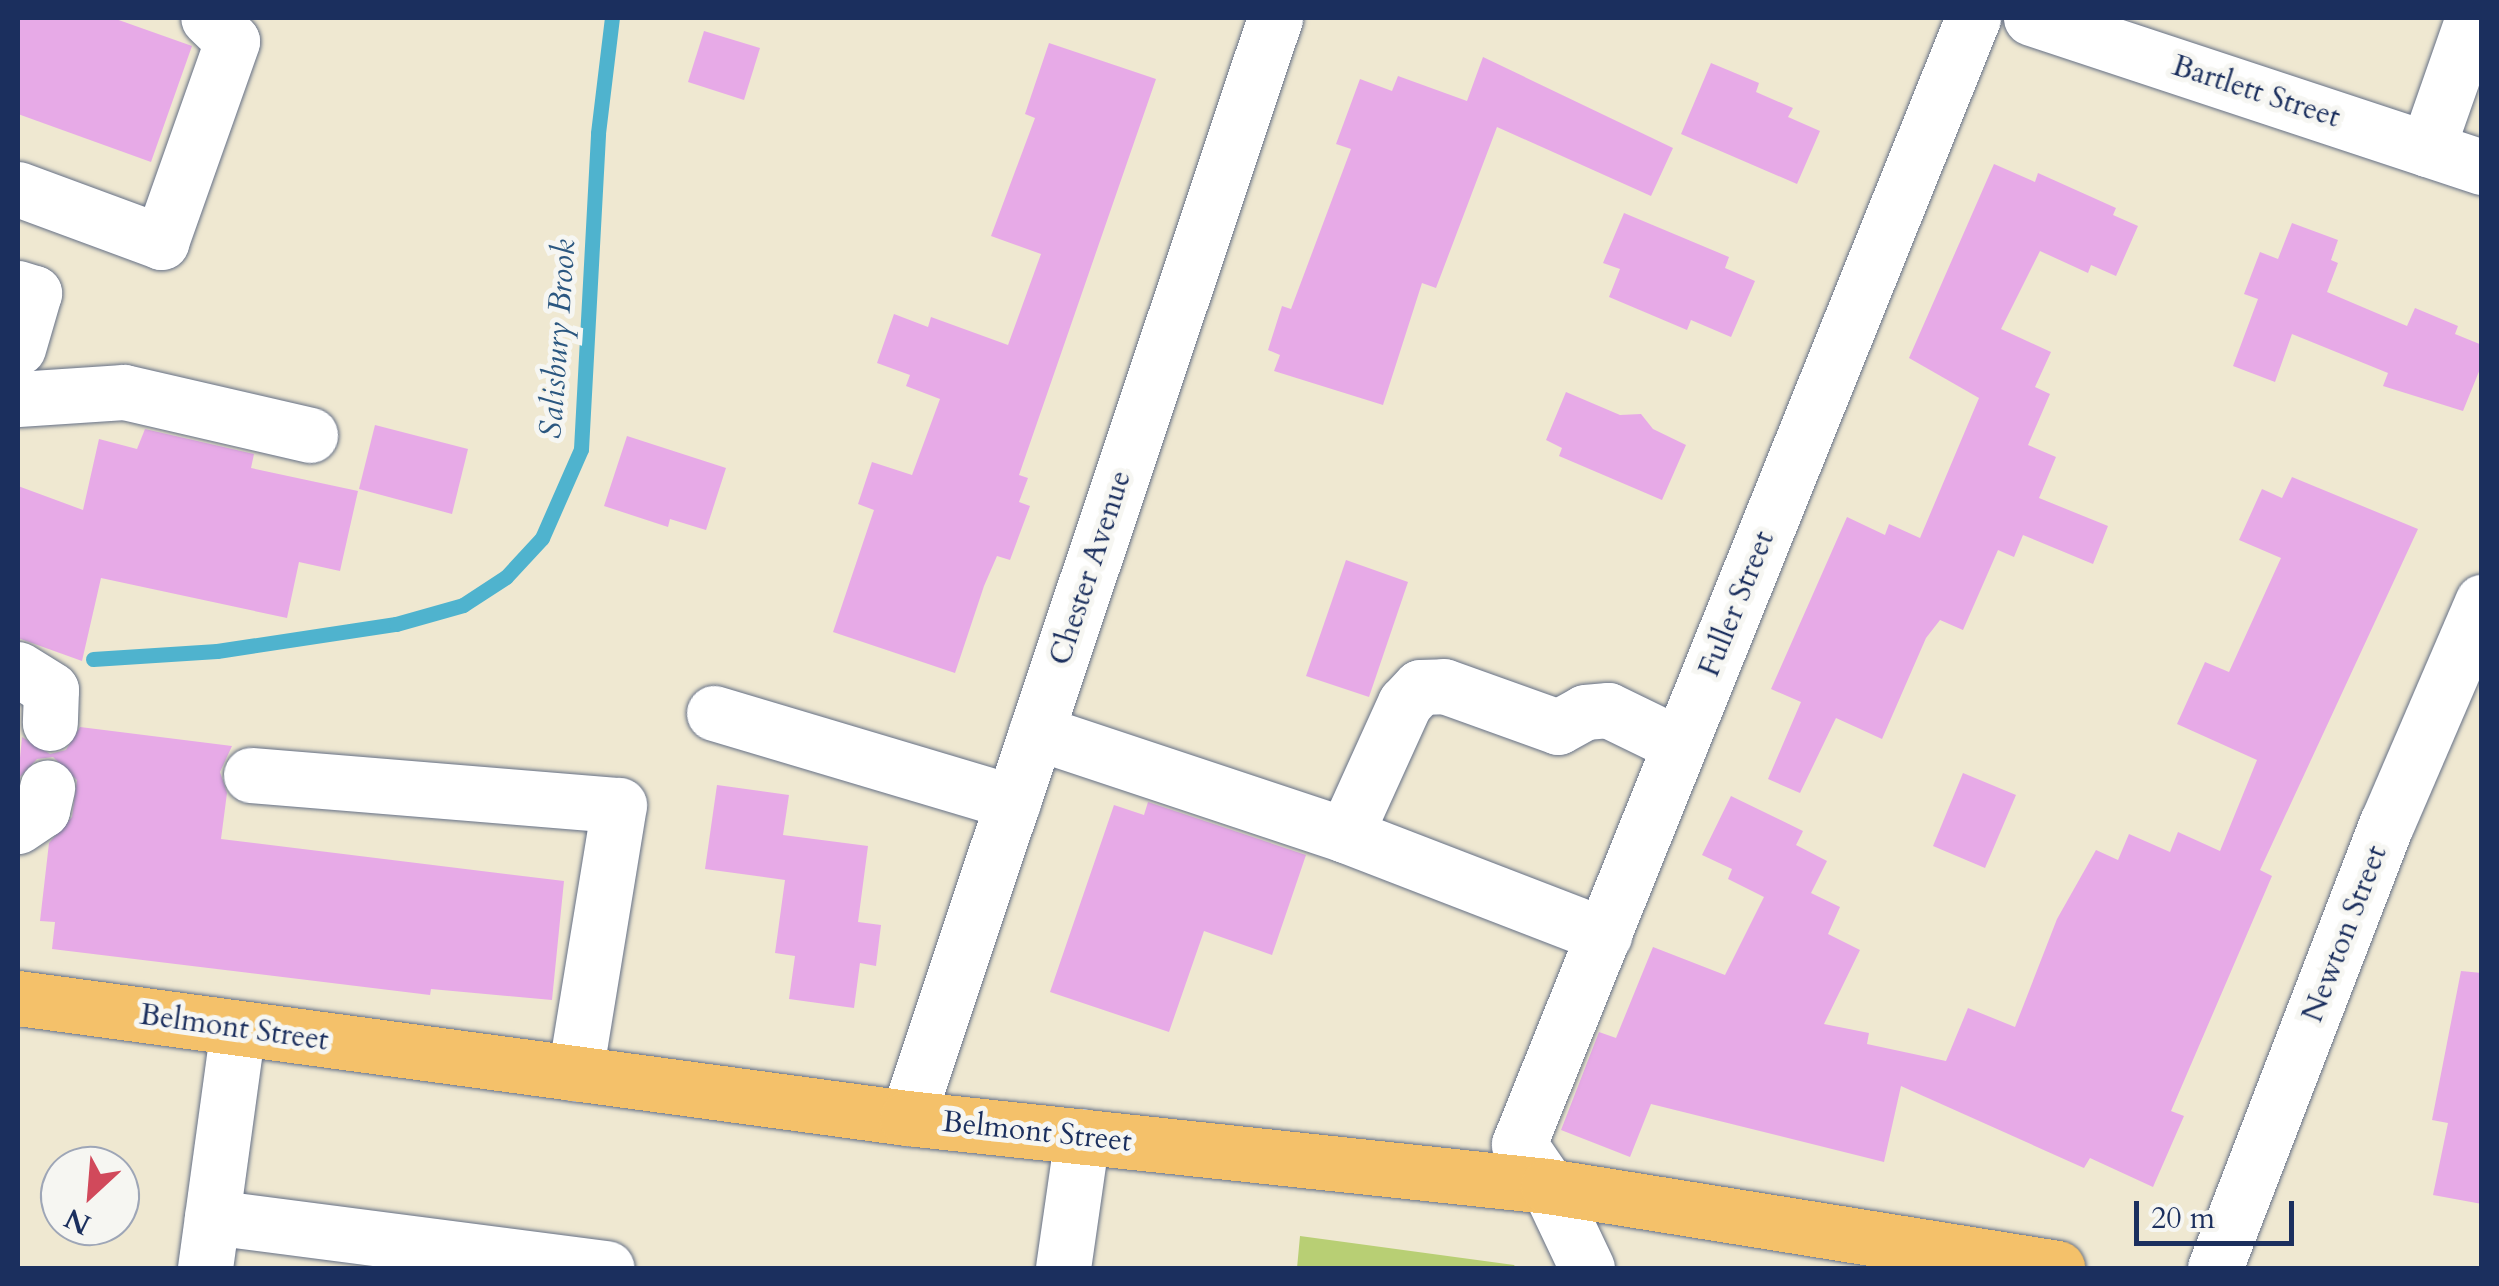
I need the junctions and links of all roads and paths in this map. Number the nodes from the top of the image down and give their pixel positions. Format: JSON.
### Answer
{"nodes":[{"id":1,"x":208,"y":18,"type":"edge"},
{"id":2,"x":1275,"y":18,"type":"edge"},
{"id":3,"x":1974,"y":18,"type":"edge"},
{"id":4,"x":2031,"y":18,"type":"edge"},
{"id":5,"x":2472,"y":18,"type":"edge"},
{"id":6,"x":2427,"y":149,"type":"junction"},
{"id":7,"x":2482,"y":167,"type":"edge"},
{"id":8,"x":18,"y":189,"type":"edge"},
{"id":9,"x":18,"y":288,"type":"edge"},
{"id":10,"x":18,"y":348,"type":"edge"},
{"id":11,"x":18,"y":399,"type":"edge"},
{"id":12,"x":310,"y":436,"type":"dead end"},
{"id":13,"x":2482,"y":602,"type":"edge"},
{"id":14,"x":18,"y":669,"type":"edge"},
{"id":15,"x":714,"y":713,"type":"dead end"},
{"id":16,"x":50,"y":724,"type":"dead end"},
{"id":17,"x":1036,"y":732,"type":"junction"},
{"id":18,"x":1680,"y":745,"type":"junction"},
{"id":19,"x":251,"y":775,"type":"dead end"},
{"id":20,"x":1013,"y":802,"type":"junction"},
{"id":21,"x":1346,"y":835,"type":"junction"},
{"id":22,"x":1604,"y":934,"type":"junction"},
{"id":23,"x":18,"y":998,"type":"edge"},
{"id":24,"x":238,"y":1028,"type":"junction"},
{"id":25,"x":574,"y":1074,"type":"junction"},
{"id":26,"x":907,"y":1118,"type":"junction"},
{"id":27,"x":1082,"y":1136,"type":"junction"},
{"id":28,"x":1548,"y":1186,"type":"junction"},
{"id":29,"x":209,"y":1243,"type":"edge"},
{"id":30,"x":1916,"y":1257,"type":"edge"},
{"id":31,"x":607,"y":1268,"type":"edge"},
{"id":32,"x":1063,"y":1268,"type":"edge"},
{"id":33,"x":1586,"y":1268,"type":"edge"},
{"id":34,"x":2056,"y":1268,"type":"edge"},
{"id":35,"x":2215,"y":1268,"type":"edge"}],
"edges":[{"from":1,"to":8,"type":"street"},
{"from":2,"to":17,"type":"street","name":"Chester Avenue"},
{"from":3,"to":18,"type":"street","name":"Fuller Street"},
{"from":4,"to":6,"type":"street","name":"Bartlett Street"},
{"from":5,"to":6,"type":"street"},
{"from":6,"to":7,"type":"street","name":"Bartlett Street"},
{"from":9,"to":10,"type":"street"},
{"from":11,"to":12,"type":"street"},
{"from":13,"to":35,"type":"street","name":"Newton Street"},
{"from":14,"to":16,"type":"street"},
{"from":15,"to":20,"type":"street"},
{"from":17,"to":20,"type":"street","name":"Chester Avenue"},
{"from":17,"to":21,"type":"street"},
{"from":18,"to":21,"type":"street"},
{"from":18,"to":22,"type":"street","name":"Fuller Street"},
{"from":19,"to":25,"type":"street"},
{"from":20,"to":26,"type":"street","name":"Chester Avenue"},
{"from":21,"to":22,"type":"street"},
{"from":22,"to":28,"type":"street","name":"Fuller Street"},
{"from":23,"to":24,"type":"main road","name":"Belmont Street"},
{"from":24,"to":25,"type":"main road","name":"Belmont Street"},
{"from":24,"to":29,"type":"street"},
{"from":25,"to":26,"type":"main road","name":"Belmont Street"},
{"from":26,"to":27,"type":"main road","name":"Belmont Street"},
{"from":27,"to":28,"type":"main road","name":"Belmont Street"},
{"from":27,"to":32,"type":"street"},
{"from":28,"to":30,"type":"main road","name":"Belmont Street"},
{"from":28,"to":33,"type":"street"},
{"from":29,"to":31,"type":"street"},
{"from":30,"to":34,"type":"main road","name":"Belmont Street"}]}
